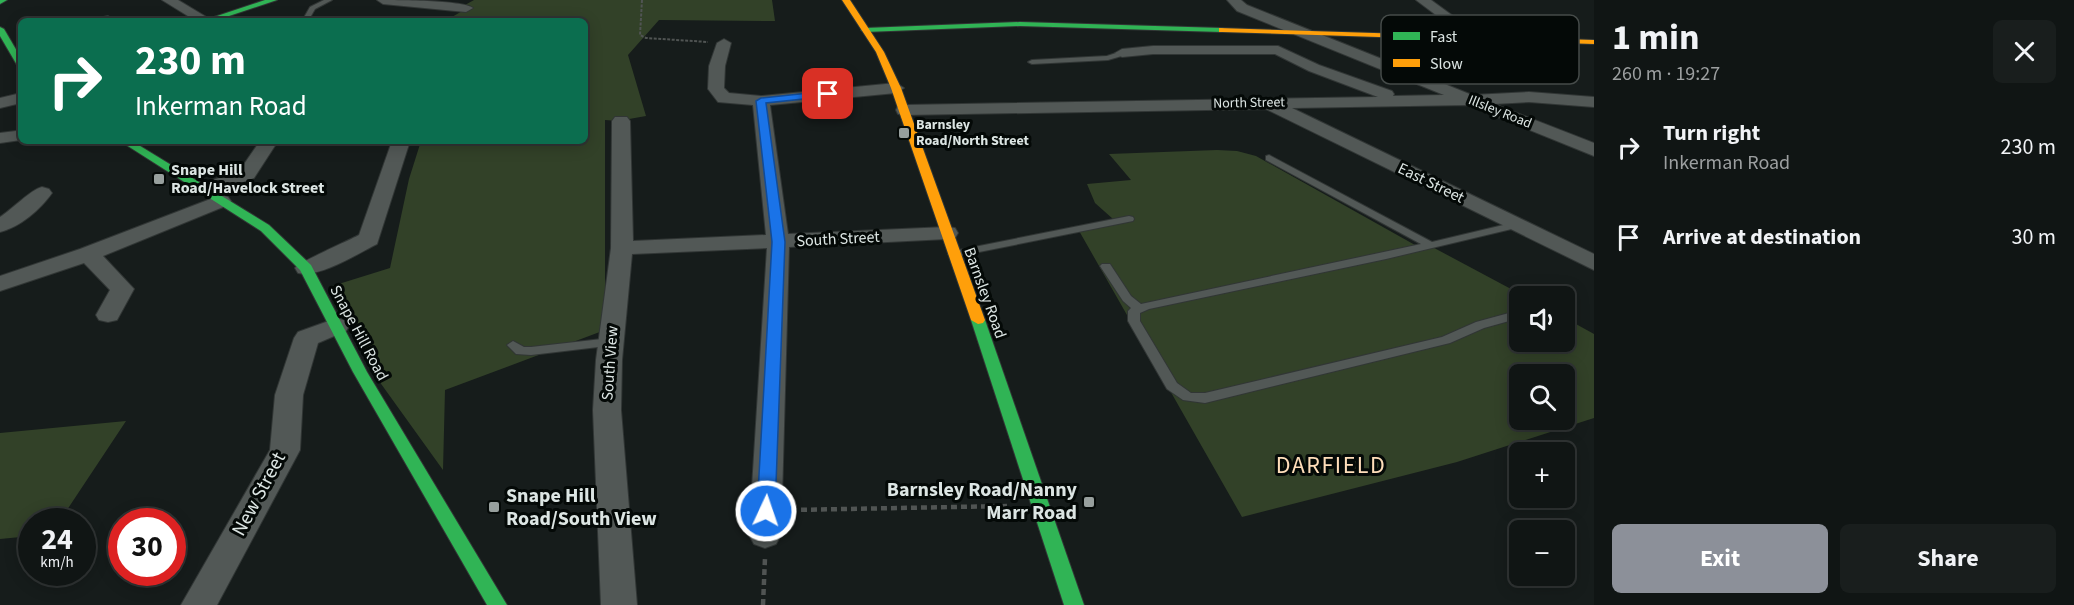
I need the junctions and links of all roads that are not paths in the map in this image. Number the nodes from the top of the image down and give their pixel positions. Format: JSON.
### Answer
{"nodes":[{"id":1,"x":168,"y":0,"type":"edge"},
{"id":2,"x":273,"y":0,"type":"edge"},
{"id":3,"x":329,"y":0,"type":"edge"},
{"id":4,"x":383,"y":0,"type":"edge"},
{"id":5,"x":846,"y":0,"type":"edge"},
{"id":6,"x":1233,"y":0,"type":"edge"},
{"id":7,"x":1422,"y":0,"type":"edge"},
{"id":8,"x":1444,"y":15,"type":"edge"},
{"id":9,"x":201,"y":18,"type":"edge"},
{"id":10,"x":216,"y":18,"type":"edge"},
{"id":11,"x":307,"y":18,"type":"edge"},
{"id":12,"x":446,"y":18,"type":"edge"},
{"id":13,"x":0,"y":29,"type":"edge"},
{"id":14,"x":865,"y":30,"type":"junction"},
{"id":15,"x":1305,"y":33,"type":"junction"},
{"id":16,"x":1381,"y":35,"type":"edge"},
{"id":17,"x":1579,"y":42,"type":"edge"},
{"id":18,"x":1594,"y":42,"type":"edge"},
{"id":19,"x":724,"y":43,"type":"road end"},
{"id":20,"x":1122,"y":53,"type":"joint"},
{"id":21,"x":18,"y":60,"type":"edge"},
{"id":22,"x":1032,"y":62,"type":"dead end"},
{"id":23,"x":1381,"y":64,"type":"edge"},
{"id":24,"x":1430,"y":84,"type":"edge"},
{"id":25,"x":896,"y":88,"type":"junction"},
{"id":26,"x":18,"y":99,"type":"edge"},
{"id":27,"x":1403,"y":100,"type":"junction"},
{"id":28,"x":1469,"y":100,"type":"junction"},
{"id":29,"x":761,"y":101,"type":"junction"},
{"id":30,"x":1594,"y":102,"type":"edge"},
{"id":31,"x":0,"y":103,"type":"edge"},
{"id":32,"x":1267,"y":103,"type":"junction"},
{"id":33,"x":904,"y":110,"type":"junction"},
{"id":34,"x":621,"y":121,"type":"dead end"},
{"id":35,"x":130,"y":144,"type":"edge"},
{"id":36,"x":268,"y":144,"type":"edge"},
{"id":37,"x":400,"y":144,"type":"edge"},
{"id":38,"x":1594,"y":150,"type":"edge"},
{"id":39,"x":1269,"y":158,"type":"dead end"},
{"id":40,"x":42,"y":194,"type":"dead end"},
{"id":41,"x":213,"y":195,"type":"junction"},
{"id":42,"x":1129,"y":219,"type":"dead end"},
{"id":43,"x":1516,"y":225,"type":"junction"},
{"id":44,"x":0,"y":226,"type":"edge"},
{"id":45,"x":946,"y":233,"type":"junction"},
{"id":46,"x":778,"y":242,"type":"junction"},
{"id":47,"x":1430,"y":245,"type":"junction"},
{"id":48,"x":622,"y":248,"type":"junction"},
{"id":49,"x":88,"y":254,"type":"junction"},
{"id":50,"x":954,"y":254,"type":"junction"},
{"id":51,"x":1594,"y":263,"type":"edge"},
{"id":52,"x":1106,"y":266,"type":"dead end"},
{"id":53,"x":306,"y":268,"type":"junction"},
{"id":54,"x":0,"y":284,"type":"edge"},
{"id":55,"x":1139,"y":309,"type":"junction"},
{"id":56,"x":108,"y":315,"type":"dead end"},
{"id":57,"x":1509,"y":318,"type":"edge"},
{"id":58,"x":337,"y":326,"type":"junction"},
{"id":59,"x":611,"y":342,"type":"junction"},
{"id":60,"x":513,"y":345,"type":"dead end"},
{"id":61,"x":766,"y":523,"type":"road end"},
{"id":62,"x":199,"y":605,"type":"edge"},
{"id":63,"x":497,"y":605,"type":"edge"},
{"id":64,"x":619,"y":605,"type":"edge"},
{"id":65,"x":1074,"y":605,"type":"edge"}],
"edges":[{"from":1,"to":9,"type":"street"},
{"from":2,"to":10,"type":"street"},
{"from":3,"to":11,"type":"lane"},
{"from":4,"to":12,"type":"street"},
{"from":5,"to":14,"type":"street","name":"Barnsley Road"},
{"from":6,"to":15,"type":"street","name":"Illsley Road"},
{"from":7,"to":8,"type":"street"},
{"from":13,"to":21,"type":"street"},
{"from":14,"to":15,"type":"street"},
{"from":14,"to":25,"type":"street","name":"Barnsley Road"},
{"from":15,"to":16,"type":"street"},
{"from":15,"to":23,"type":"street","name":"Illsley Road"},
{"from":17,"to":18,"type":"street"},
{"from":19,"to":29,"type":"street"},
{"from":20,"to":22,"type":"lane"},
{"from":20,"to":27,"type":"street"},
{"from":24,"to":28,"type":"street","name":"Illsley Road"},
{"from":25,"to":29,"type":"street"},
{"from":25,"to":33,"type":"street","name":"Barnsley Road"},
{"from":26,"to":31,"type":"street"},
{"from":27,"to":28,"type":"street","name":"North Street"},
{"from":27,"to":32,"type":"street","name":"North Street"},
{"from":28,"to":30,"type":"street","name":"North Street"},
{"from":28,"to":38,"type":"street","name":"Illsley Road"},
{"from":29,"to":46,"type":"street"},
{"from":32,"to":33,"type":"street","name":"North Street"},
{"from":32,"to":43,"type":"street","name":"East Street"},
{"from":33,"to":45,"type":"street","name":"Barnsley Road"},
{"from":34,"to":48,"type":"street","name":"South View"},
{"from":35,"to":41,"type":"street","name":"Snape Hill Road"},
{"from":36,"to":41,"type":"street"},
{"from":37,"to":53,"type":"street"},
{"from":39,"to":47,"type":"lane"},
{"from":40,"to":44,"type":"street"},
{"from":41,"to":49,"type":"street"},
{"from":41,"to":53,"type":"street","name":"Snape Hill Road"},
{"from":42,"to":50,"type":"lane"},
{"from":43,"to":47,"type":"lane"},
{"from":43,"to":51,"type":"street","name":"East Street"},
{"from":45,"to":46,"type":"street","name":"South Street"},
{"from":45,"to":50,"type":"street","name":"Barnsley Road"},
{"from":46,"to":48,"type":"street","name":"South Street"},
{"from":46,"to":61,"type":"street"},
{"from":47,"to":55,"type":"lane"},
{"from":48,"to":59,"type":"street","name":"South View"},
{"from":49,"to":54,"type":"street"},
{"from":49,"to":56,"type":"street"},
{"from":50,"to":65,"type":"street","name":"Barnsley Road"},
{"from":52,"to":55,"type":"lane"},
{"from":53,"to":58,"type":"street","name":"Snape Hill Road"},
{"from":55,"to":57,"type":"lane"},
{"from":58,"to":62,"type":"street","name":"New Street"},
{"from":58,"to":63,"type":"street","name":"Snape Hill Road"},
{"from":59,"to":60,"type":"lane"},
{"from":59,"to":64,"type":"street","name":"South View"}]}
